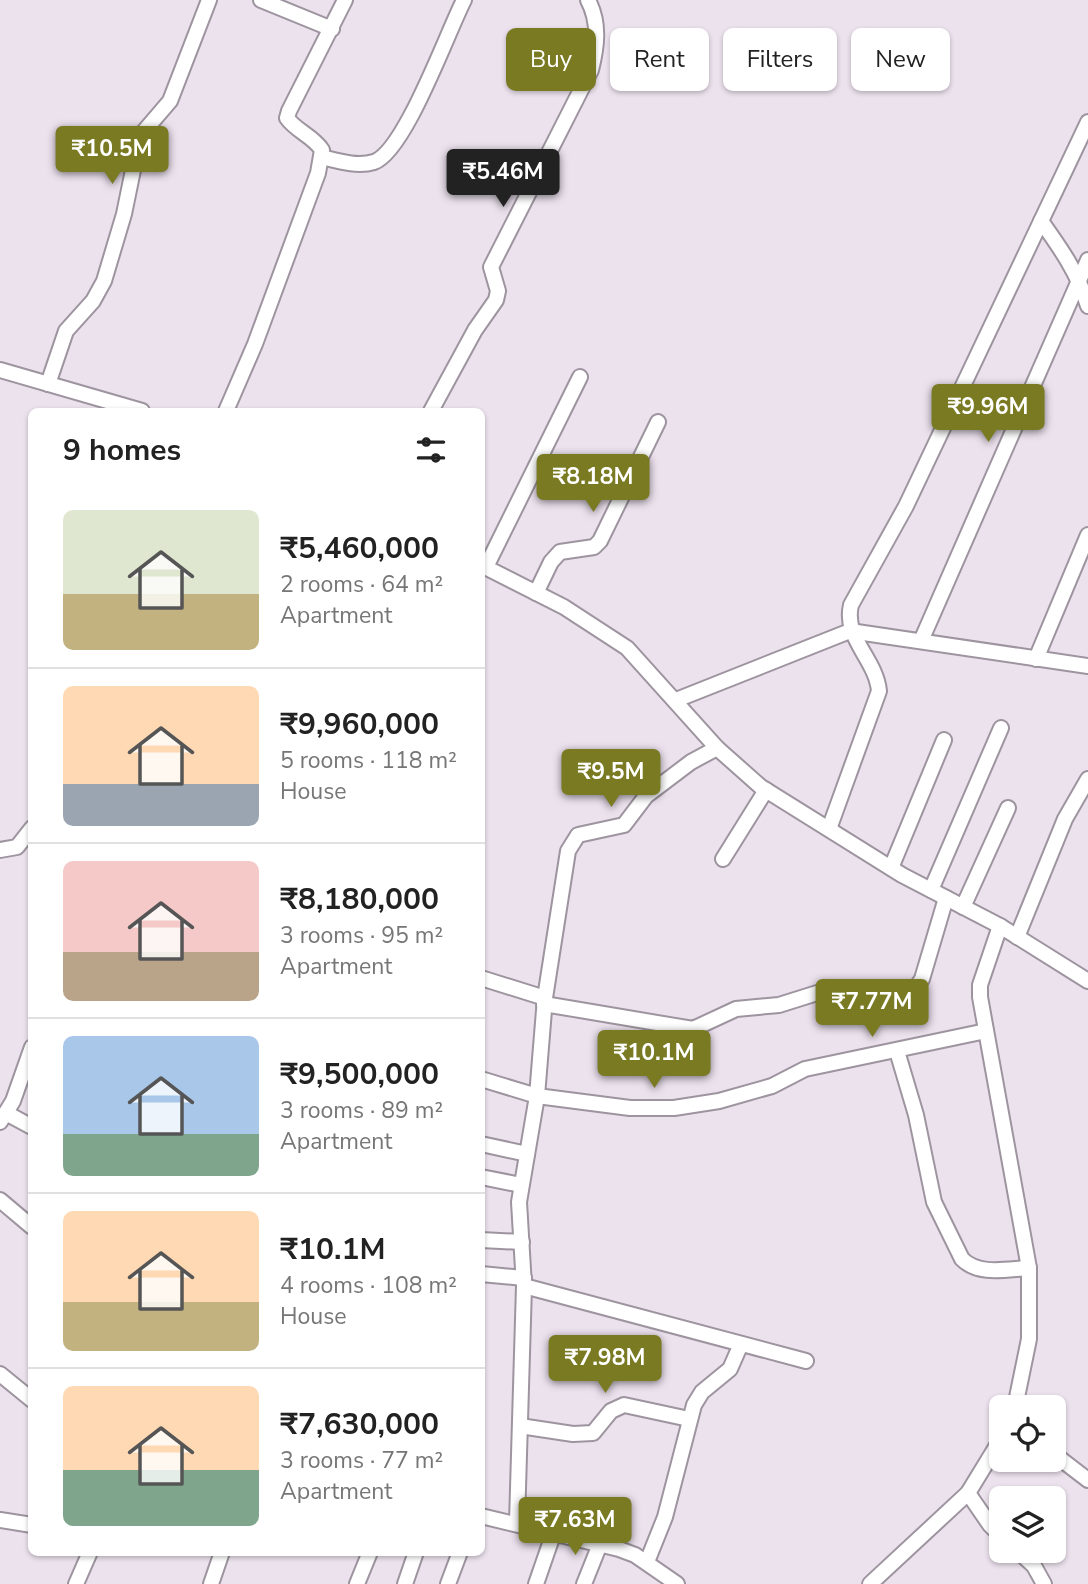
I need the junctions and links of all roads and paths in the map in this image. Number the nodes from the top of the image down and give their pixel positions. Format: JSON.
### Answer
{"nodes":[{"id":1,"x":209,"y":0,"type":"edge"},
{"id":2,"x":261,"y":0,"type":"edge"},
{"id":3,"x":345,"y":0,"type":"edge"},
{"id":4,"x":464,"y":0,"type":"edge"},
{"id":5,"x":588,"y":0,"type":"edge"},
{"id":6,"x":332,"y":29,"type":"junction"},
{"id":7,"x":1088,"y":122,"type":"edge"},
{"id":8,"x":321,"y":157,"type":"junction"},
{"id":9,"x":1041,"y":221,"type":"junction"},
{"id":10,"x":1088,"y":260,"type":"edge"},
{"id":11,"x":1080,"y":281,"type":"junction"},
{"id":12,"x":1088,"y":306,"type":"edge"},
{"id":13,"x":0,"y":370,"type":"edge"},
{"id":14,"x":580,"y":377,"type":"dead end"},
{"id":15,"x":48,"y":384,"type":"junction"},
{"id":16,"x":132,"y":408,"type":"edge"},
{"id":17,"x":227,"y":408,"type":"edge"},
{"id":18,"x":433,"y":408,"type":"edge"},
{"id":19,"x":658,"y":422,"type":"dead end"},
{"id":20,"x":1088,"y":535,"type":"edge"},
{"id":21,"x":485,"y":564,"type":"edge"},
{"id":22,"x":485,"y":567,"type":"edge"},
{"id":23,"x":536,"y":593,"type":"junction"},
{"id":24,"x":850,"y":631,"type":"junction"},
{"id":25,"x":921,"y":641,"type":"junction"},
{"id":26,"x":1035,"y":659,"type":"junction"},
{"id":27,"x":1088,"y":666,"type":"edge"},
{"id":28,"x":676,"y":700,"type":"junction"},
{"id":29,"x":1001,"y":728,"type":"dead end"},
{"id":30,"x":944,"y":740,"type":"dead end"},
{"id":31,"x":717,"y":748,"type":"junction"},
{"id":32,"x":1088,"y":779,"type":"edge"},
{"id":33,"x":766,"y":790,"type":"junction"},
{"id":34,"x":1008,"y":808,"type":"dead end"},
{"id":35,"x":829,"y":829,"type":"junction"},
{"id":36,"x":28,"y":833,"type":"edge"},
{"id":37,"x":0,"y":850,"type":"edge"},
{"id":38,"x":723,"y":859,"type":"dead end"},
{"id":39,"x":891,"y":868,"type":"junction"},
{"id":40,"x":931,"y":890,"type":"junction"},
{"id":41,"x":946,"y":898,"type":"junction"},
{"id":42,"x":963,"y":907,"type":"junction"},
{"id":43,"x":1000,"y":926,"type":"junction"},
{"id":44,"x":1017,"y":937,"type":"junction"},
{"id":45,"x":485,"y":979,"type":"edge"},
{"id":46,"x":1088,"y":981,"type":"edge"},
{"id":47,"x":544,"y":1001,"type":"junction"},
{"id":48,"x":986,"y":1031,"type":"junction"},
{"id":49,"x":897,"y":1051,"type":"junction"},
{"id":50,"x":28,"y":1057,"type":"edge"},
{"id":51,"x":485,"y":1080,"type":"edge"},
{"id":52,"x":537,"y":1096,"type":"junction"},
{"id":53,"x":3,"y":1117,"type":"edge"},
{"id":54,"x":28,"y":1126,"type":"edge"},
{"id":55,"x":485,"y":1145,"type":"edge"},
{"id":56,"x":527,"y":1154,"type":"junction"},
{"id":57,"x":485,"y":1178,"type":"edge"},
{"id":58,"x":521,"y":1185,"type":"junction"},
{"id":59,"x":0,"y":1200,"type":"edge"},
{"id":60,"x":28,"y":1224,"type":"edge"},
{"id":61,"x":485,"y":1240,"type":"edge"},
{"id":62,"x":522,"y":1242,"type":"junction"},
{"id":63,"x":1029,"y":1269,"type":"junction"},
{"id":64,"x":485,"y":1275,"type":"edge"},
{"id":65,"x":524,"y":1282,"type":"junction"},
{"id":66,"x":741,"y":1344,"type":"junction"},
{"id":67,"x":806,"y":1361,"type":"dead end"},
{"id":68,"x":0,"y":1374,"type":"edge"},
{"id":69,"x":1017,"y":1395,"type":"edge"},
{"id":70,"x":28,"y":1396,"type":"edge"},
{"id":71,"x":689,"y":1419,"type":"junction"},
{"id":72,"x":520,"y":1426,"type":"junction"},
{"id":73,"x":989,"y":1459,"type":"edge"},
{"id":74,"x":1066,"y":1463,"type":"edge"},
{"id":75,"x":1088,"y":1480,"type":"edge"},
{"id":76,"x":968,"y":1493,"type":"junction"},
{"id":77,"x":485,"y":1517,"type":"edge"},
{"id":78,"x":0,"y":1520,"type":"edge"},
{"id":79,"x":517,"y":1522,"type":"junction"},
{"id":80,"x":28,"y":1524,"type":"edge"},
{"id":81,"x":989,"y":1524,"type":"edge"},
{"id":82,"x":554,"y":1532,"type":"junction"},
{"id":83,"x":600,"y":1544,"type":"junction"},
{"id":84,"x":88,"y":1556,"type":"edge"},
{"id":85,"x":221,"y":1556,"type":"edge"},
{"id":86,"x":368,"y":1556,"type":"edge"},
{"id":87,"x":415,"y":1556,"type":"edge"},
{"id":88,"x":458,"y":1556,"type":"edge"},
{"id":89,"x":647,"y":1562,"type":"junction"},
{"id":90,"x":1031,"y":1563,"type":"edge"},
{"id":91,"x":76,"y":1584,"type":"edge"},
{"id":92,"x":211,"y":1584,"type":"edge"},
{"id":93,"x":356,"y":1584,"type":"edge"},
{"id":94,"x":405,"y":1584,"type":"edge"},
{"id":95,"x":448,"y":1584,"type":"edge"},
{"id":96,"x":536,"y":1584,"type":"edge"},
{"id":97,"x":584,"y":1584,"type":"edge"},
{"id":98,"x":677,"y":1584,"type":"edge"},
{"id":99,"x":870,"y":1584,"type":"edge"},
{"id":100,"x":1044,"y":1584,"type":"edge"}],
"edges":[{"from":1,"to":15,"type":"street"},
{"from":2,"to":6,"type":"street"},
{"from":3,"to":6,"type":"street"},
{"from":4,"to":8,"type":"street"},
{"from":5,"to":18,"type":"street"},
{"from":6,"to":8,"type":"street"},
{"from":7,"to":9,"type":"street"},
{"from":8,"to":17,"type":"street"},
{"from":9,"to":11,"type":"street"},
{"from":9,"to":24,"type":"street"},
{"from":10,"to":11,"type":"street"},
{"from":11,"to":12,"type":"street"},
{"from":11,"to":25,"type":"street"},
{"from":13,"to":15,"type":"street"},
{"from":14,"to":21,"type":"street"},
{"from":15,"to":16,"type":"street"},
{"from":19,"to":23,"type":"street"},
{"from":20,"to":26,"type":"street"},
{"from":22,"to":23,"type":"street"},
{"from":23,"to":28,"type":"street"},
{"from":24,"to":25,"type":"street"},
{"from":24,"to":28,"type":"street"},
{"from":24,"to":35,"type":"street"},
{"from":25,"to":26,"type":"street"},
{"from":26,"to":27,"type":"street"},
{"from":28,"to":31,"type":"street"},
{"from":29,"to":40,"type":"street"},
{"from":30,"to":39,"type":"street"},
{"from":31,"to":33,"type":"street"},
{"from":31,"to":47,"type":"street"},
{"from":32,"to":44,"type":"street"},
{"from":33,"to":35,"type":"street"},
{"from":33,"to":38,"type":"street"},
{"from":34,"to":42,"type":"street"},
{"from":35,"to":39,"type":"street"},
{"from":36,"to":37,"type":"street"},
{"from":39,"to":40,"type":"street"},
{"from":40,"to":41,"type":"street"},
{"from":41,"to":42,"type":"street"},
{"from":41,"to":47,"type":"street"},
{"from":42,"to":43,"type":"street"},
{"from":43,"to":44,"type":"street"},
{"from":43,"to":48,"type":"street"},
{"from":44,"to":46,"type":"street"},
{"from":45,"to":47,"type":"street"},
{"from":47,"to":52,"type":"street"},
{"from":48,"to":49,"type":"street"},
{"from":48,"to":63,"type":"street"},
{"from":49,"to":52,"type":"street"},
{"from":49,"to":63,"type":"street"},
{"from":50,"to":53,"type":"street"},
{"from":51,"to":52,"type":"street"},
{"from":52,"to":56,"type":"street"},
{"from":53,"to":54,"type":"street"},
{"from":55,"to":56,"type":"street"},
{"from":56,"to":58,"type":"street"},
{"from":57,"to":58,"type":"street"},
{"from":58,"to":62,"type":"street"},
{"from":59,"to":60,"type":"street"},
{"from":61,"to":62,"type":"street"},
{"from":62,"to":65,"type":"street"},
{"from":63,"to":69,"type":"street"},
{"from":64,"to":65,"type":"street"},
{"from":65,"to":66,"type":"street"},
{"from":65,"to":72,"type":"street"},
{"from":66,"to":67,"type":"street"},
{"from":66,"to":71,"type":"street"},
{"from":68,"to":70,"type":"street"},
{"from":71,"to":72,"type":"street"},
{"from":71,"to":89,"type":"street"},
{"from":72,"to":79,"type":"street"},
{"from":73,"to":76,"type":"street"},
{"from":74,"to":75,"type":"street"},
{"from":76,"to":81,"type":"street"},
{"from":76,"to":99,"type":"street"},
{"from":77,"to":79,"type":"street"},
{"from":78,"to":80,"type":"street"},
{"from":79,"to":82,"type":"street"},
{"from":82,"to":83,"type":"street"},
{"from":82,"to":96,"type":"street"},
{"from":83,"to":89,"type":"street"},
{"from":83,"to":97,"type":"street"},
{"from":84,"to":91,"type":"street"},
{"from":85,"to":92,"type":"street"},
{"from":86,"to":93,"type":"street"},
{"from":87,"to":94,"type":"street"},
{"from":88,"to":95,"type":"street"},
{"from":89,"to":98,"type":"street"},
{"from":90,"to":100,"type":"street"}]}
